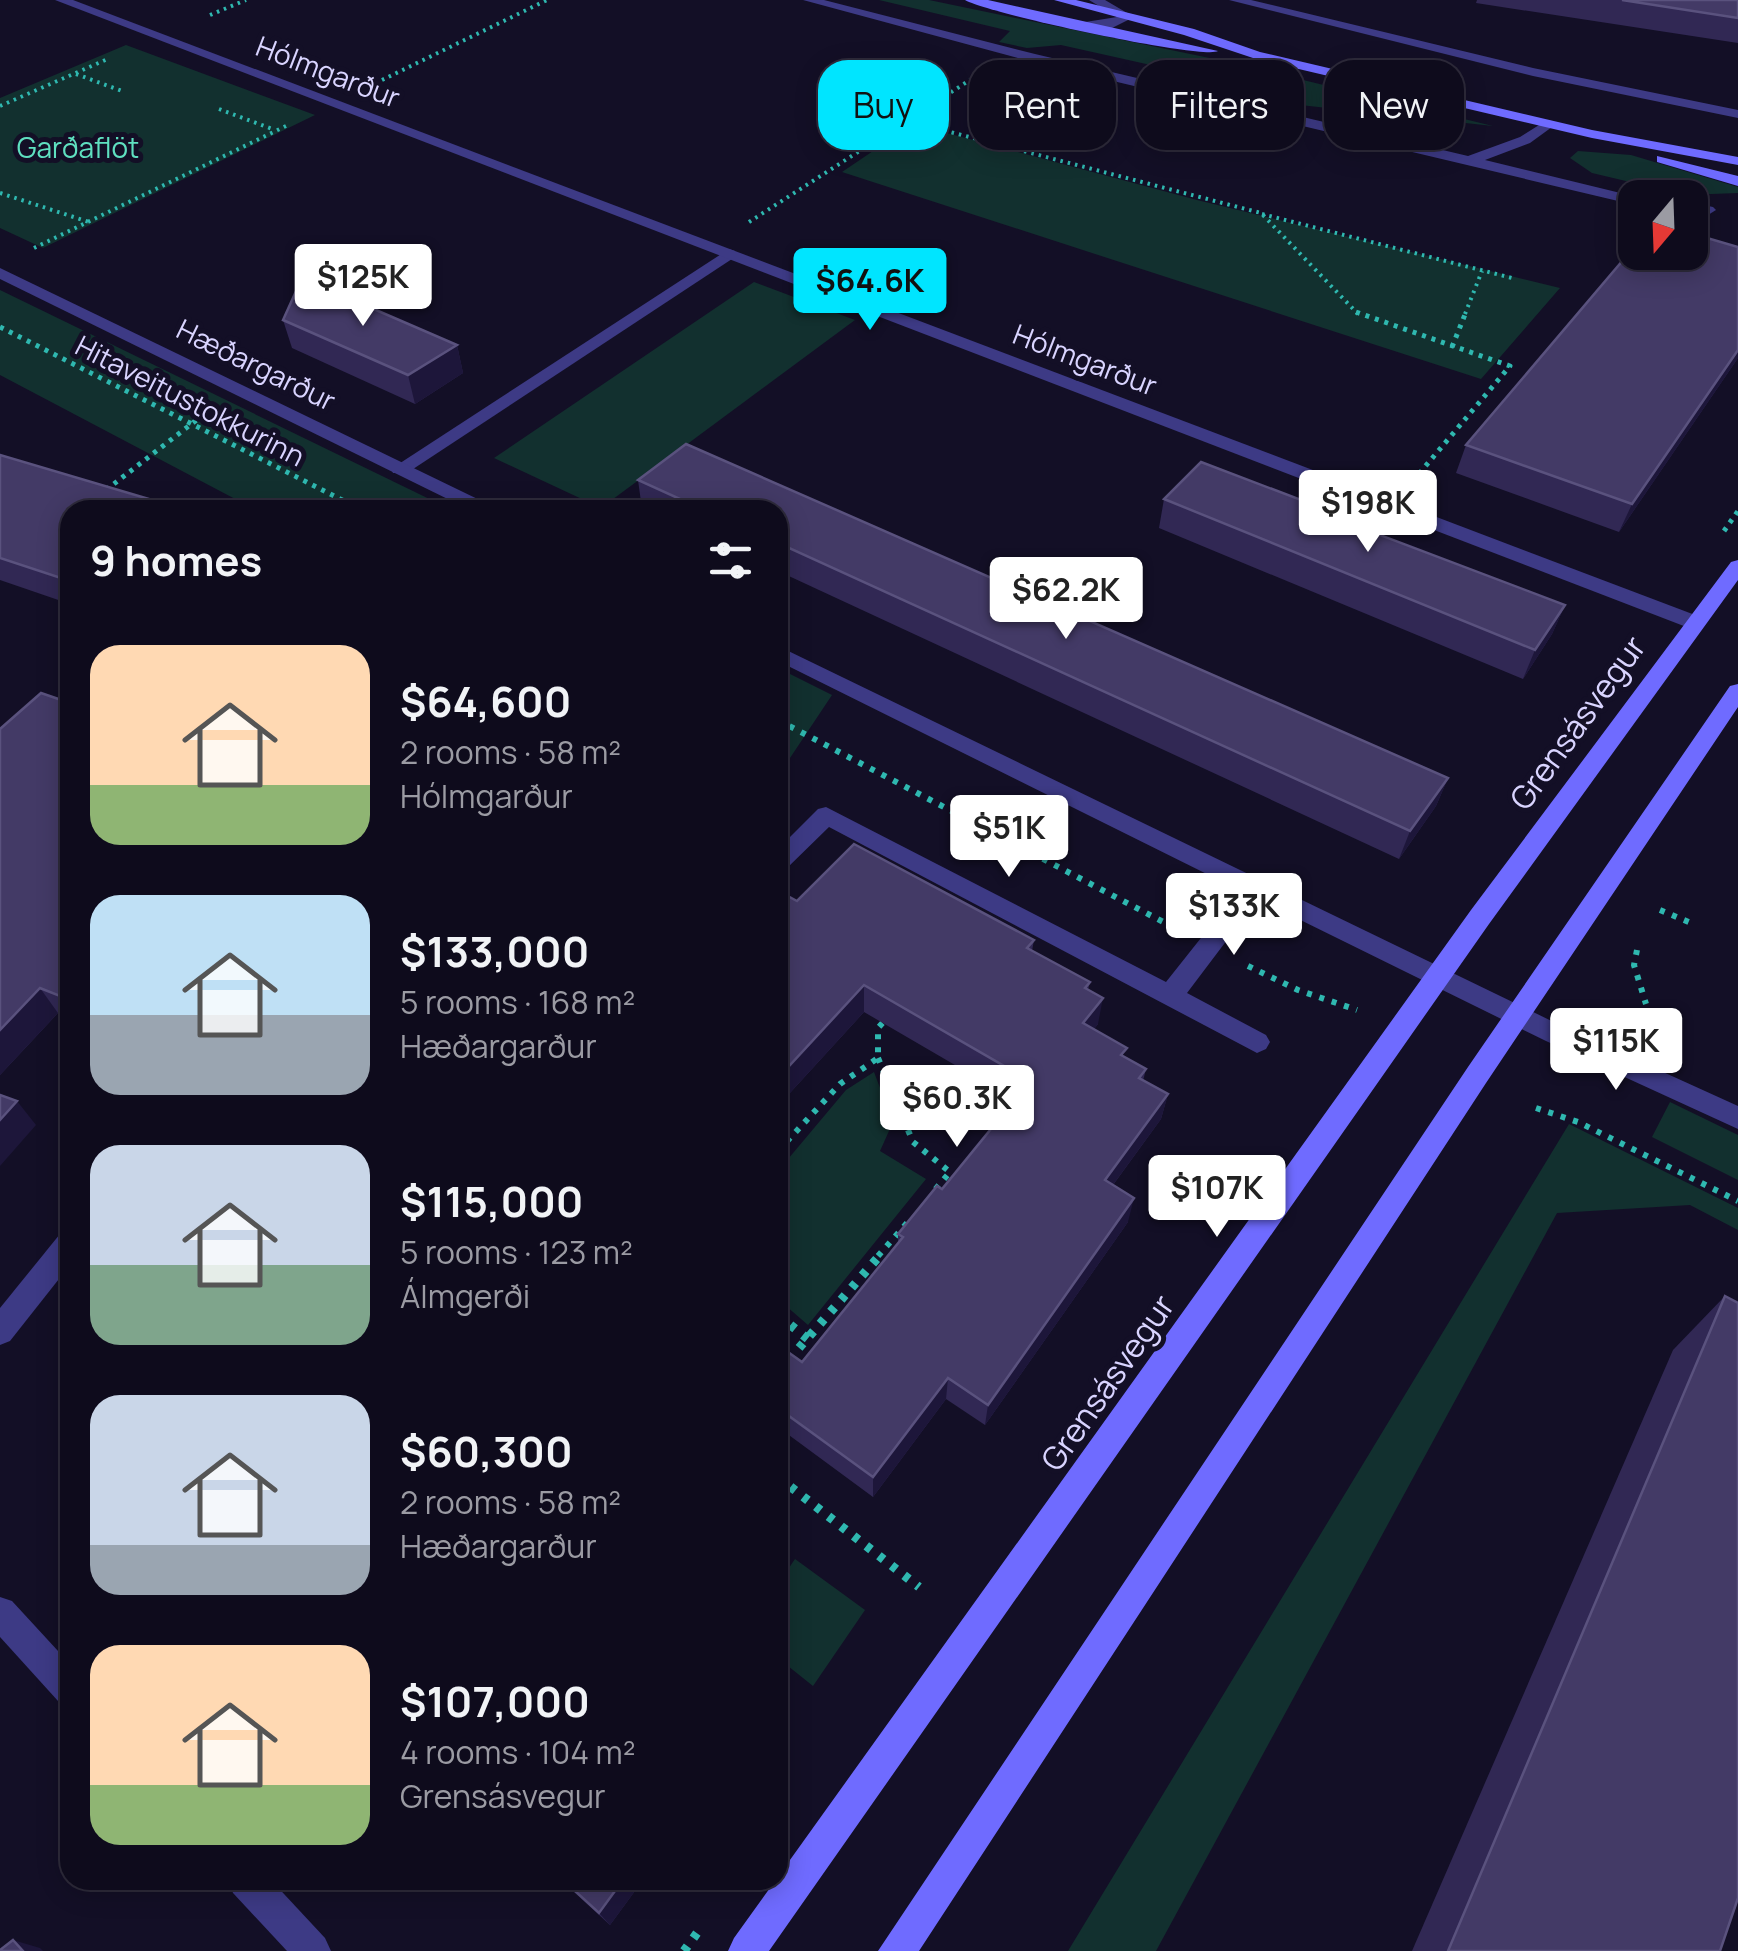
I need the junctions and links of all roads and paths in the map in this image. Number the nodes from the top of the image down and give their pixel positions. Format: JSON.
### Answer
{"nodes":[{"id":1,"x":61,"y":0,"type":"edge"},
{"id":2,"x":246,"y":0,"type":"edge"},
{"id":3,"x":547,"y":0,"type":"edge"},
{"id":4,"x":809,"y":0,"type":"edge"},
{"id":5,"x":971,"y":0,"type":"edge"},
{"id":6,"x":1060,"y":0,"type":"edge"},
{"id":7,"x":1095,"y":0,"type":"edge"},
{"id":8,"x":1235,"y":0,"type":"edge"},
{"id":9,"x":222,"y":10,"type":"dead end"},
{"id":10,"x":1128,"y":17,"type":"junction"},
{"id":11,"x":1084,"y":26,"type":"junction"},
{"id":12,"x":123,"y":52,"type":"dead end"},
{"id":13,"x":1256,"y":55,"type":"junction"},
{"id":14,"x":400,"y":71,"type":"dead end"},
{"id":15,"x":75,"y":73,"type":"junction"},
{"id":16,"x":122,"y":91,"type":"dead end"},
{"id":17,"x":0,"y":106,"type":"edge"},
{"id":18,"x":219,"y":108,"type":"dead end"},
{"id":19,"x":1738,"y":114,"type":"edge"},
{"id":20,"x":291,"y":124,"type":"dead end"},
{"id":21,"x":1547,"y":124,"type":"junction"},
{"id":22,"x":276,"y":130,"type":"junction"},
{"id":23,"x":949,"y":132,"type":"edge"},
{"id":24,"x":1592,"y":134,"type":"junction"},
{"id":25,"x":862,"y":150,"type":"edge"},
{"id":26,"x":1472,"y":160,"type":"junction"},
{"id":27,"x":1738,"y":160,"type":"edge"},
{"id":28,"x":1738,"y":181,"type":"edge"},
{"id":29,"x":0,"y":193,"type":"edge"},
{"id":30,"x":1618,"y":196,"type":"edge"},
{"id":31,"x":1261,"y":213,"type":"junction"},
{"id":32,"x":89,"y":222,"type":"junction"},
{"id":33,"x":708,"y":246,"type":"junction"},
{"id":34,"x":729,"y":254,"type":"junction"},
{"id":35,"x":18,"y":256,"type":"dead end"},
{"id":36,"x":1482,"y":271,"type":"junction"},
{"id":37,"x":0,"y":273,"type":"edge"},
{"id":38,"x":1512,"y":278,"type":"dead end"},
{"id":39,"x":0,"y":327,"type":"edge"},
{"id":40,"x":1452,"y":347,"type":"junction"},
{"id":41,"x":206,"y":413,"type":"dead end"},
{"id":42,"x":190,"y":423,"type":"junction"},
{"id":43,"x":400,"y":469,"type":"junction"},
{"id":44,"x":96,"y":498,"type":"edge"},
{"id":45,"x":342,"y":500,"type":"edge"},
{"id":46,"x":464,"y":500,"type":"edge"},
{"id":47,"x":1390,"y":506,"type":"junction"},
{"id":48,"x":1738,"y":566,"type":"edge"},
{"id":49,"x":1696,"y":622,"type":"junction"},
{"id":50,"x":788,"y":658,"type":"edge"},
{"id":51,"x":1738,"y":690,"type":"edge"},
{"id":52,"x":788,"y":725,"type":"edge"},
{"id":53,"x":788,"y":852,"type":"edge"},
{"id":54,"x":1255,"y":886,"type":"junction"},
{"id":55,"x":1660,"y":910,"type":"dead end"},
{"id":56,"x":1691,"y":923,"type":"dead end"},
{"id":57,"x":1171,"y":926,"type":"dead end"},
{"id":58,"x":1637,"y":950,"type":"dead end"},
{"id":59,"x":1234,"y":958,"type":"dead end"},
{"id":60,"x":1438,"y":977,"type":"junction"},
{"id":61,"x":1170,"y":996,"type":"junction"},
{"id":62,"x":900,"y":1004,"type":"edge"},
{"id":63,"x":1646,"y":1004,"type":"dead end"},
{"id":64,"x":1358,"y":1011,"type":"dead end"},
{"id":65,"x":1518,"y":1015,"type":"junction"},
{"id":66,"x":1257,"y":1042,"type":"dead end"},
{"id":67,"x":878,"y":1058,"type":"junction"},
{"id":68,"x":1536,"y":1108,"type":"dead end"},
{"id":69,"x":1738,"y":1118,"type":"edge"},
{"id":70,"x":788,"y":1140,"type":"edge"},
{"id":71,"x":927,"y":1200,"type":"edge"},
{"id":72,"x":1738,"y":1200,"type":"edge"},
{"id":73,"x":915,"y":1214,"type":"edge"},
{"id":74,"x":60,"y":1255,"type":"edge"},
{"id":75,"x":788,"y":1323,"type":"edge"},
{"id":76,"x":0,"y":1330,"type":"edge"},
{"id":77,"x":809,"y":1340,"type":"junction"},
{"id":78,"x":788,"y":1362,"type":"edge"},
{"id":79,"x":788,"y":1486,"type":"edge"},
{"id":80,"x":919,"y":1587,"type":"dead end"},
{"id":81,"x":0,"y":1613,"type":"edge"},
{"id":82,"x":60,"y":1678,"type":"edge"},
{"id":83,"x":255,"y":1890,"type":"edge"},
{"id":84,"x":312,"y":1951,"type":"edge"},
{"id":85,"x":748,"y":1951,"type":"edge"},
{"id":86,"x":897,"y":1951,"type":"edge"}],
"edges":[{"from":1,"to":33,"type":"street","name":"Hólmgarður"},
{"from":2,"to":9,"type":"path"},
{"from":3,"to":14,"type":"path"},
{"from":4,"to":26,"type":"street"},
{"from":5,"to":11,"type":"main road"},
{"from":6,"to":10,"type":"main road"},
{"from":7,"to":10,"type":"street"},
{"from":8,"to":19,"type":"street"},
{"from":10,"to":11,"type":"street"},
{"from":10,"to":13,"type":"main road"},
{"from":11,"to":13,"type":"main road"},
{"from":12,"to":15,"type":"path"},
{"from":13,"to":21,"type":"main road"},
{"from":15,"to":16,"type":"path"},
{"from":15,"to":17,"type":"path"},
{"from":18,"to":22,"type":"path"},
{"from":20,"to":22,"type":"path"},
{"from":21,"to":24,"type":"main road"},
{"from":21,"to":26,"type":"street"},
{"from":22,"to":32,"type":"path"},
{"from":23,"to":31,"type":"path"},
{"from":24,"to":27,"type":"main road"},
{"from":24,"to":28,"type":"main road"},
{"from":25,"to":33,"type":"path"},
{"from":26,"to":30,"type":"street"},
{"from":29,"to":32,"type":"path"},
{"from":31,"to":36,"type":"path"},
{"from":31,"to":40,"type":"path"},
{"from":32,"to":35,"type":"path"},
{"from":33,"to":34,"type":"street","name":"Hólmgarður"},
{"from":34,"to":43,"type":"street"},
{"from":34,"to":47,"type":"street","name":"Hólmgarður"},
{"from":36,"to":38,"type":"path"},
{"from":36,"to":40,"type":"path"},
{"from":37,"to":43,"type":"street","name":"Hæðargarður"},
{"from":39,"to":42,"type":"path","name":"Hitaveitustokkurinn"},
{"from":40,"to":47,"type":"path"},
{"from":41,"to":42,"type":"path"},
{"from":42,"to":44,"type":"path"},
{"from":42,"to":45,"type":"path","name":"Hitaveitustokkurinn"},
{"from":43,"to":46,"type":"street","name":"Hæðargarður"},
{"from":47,"to":49,"type":"street","name":"Hólmgarður"},
{"from":48,"to":49,"type":"main road","name":"Grensásvegur"},
{"from":49,"to":60,"type":"main road","name":"Grensásvegur"},
{"from":50,"to":54,"type":"street"},
{"from":51,"to":65,"type":"main road"},
{"from":52,"to":57,"type":"path"},
{"from":53,"to":61,"type":"street"},
{"from":54,"to":60,"type":"street"},
{"from":54,"to":61,"type":"street"},
{"from":55,"to":56,"type":"path"},
{"from":58,"to":63,"type":"path"},
{"from":59,"to":64,"type":"path"},
{"from":60,"to":65,"type":"street"},
{"from":60,"to":85,"type":"main road","name":"Grensásvegur"},
{"from":61,"to":66,"type":"street"},
{"from":62,"to":67,"type":"path"},
{"from":65,"to":69,"type":"street"},
{"from":65,"to":86,"type":"main road"},
{"from":67,"to":70,"type":"path"},
{"from":67,"to":71,"type":"path"},
{"from":68,"to":72,"type":"path"},
{"from":73,"to":77,"type":"path"},
{"from":74,"to":76,"type":"street"},
{"from":75,"to":77,"type":"path"},
{"from":77,"to":78,"type":"path"},
{"from":79,"to":80,"type":"path"},
{"from":81,"to":82,"type":"street"},
{"from":83,"to":84,"type":"street"}]}
